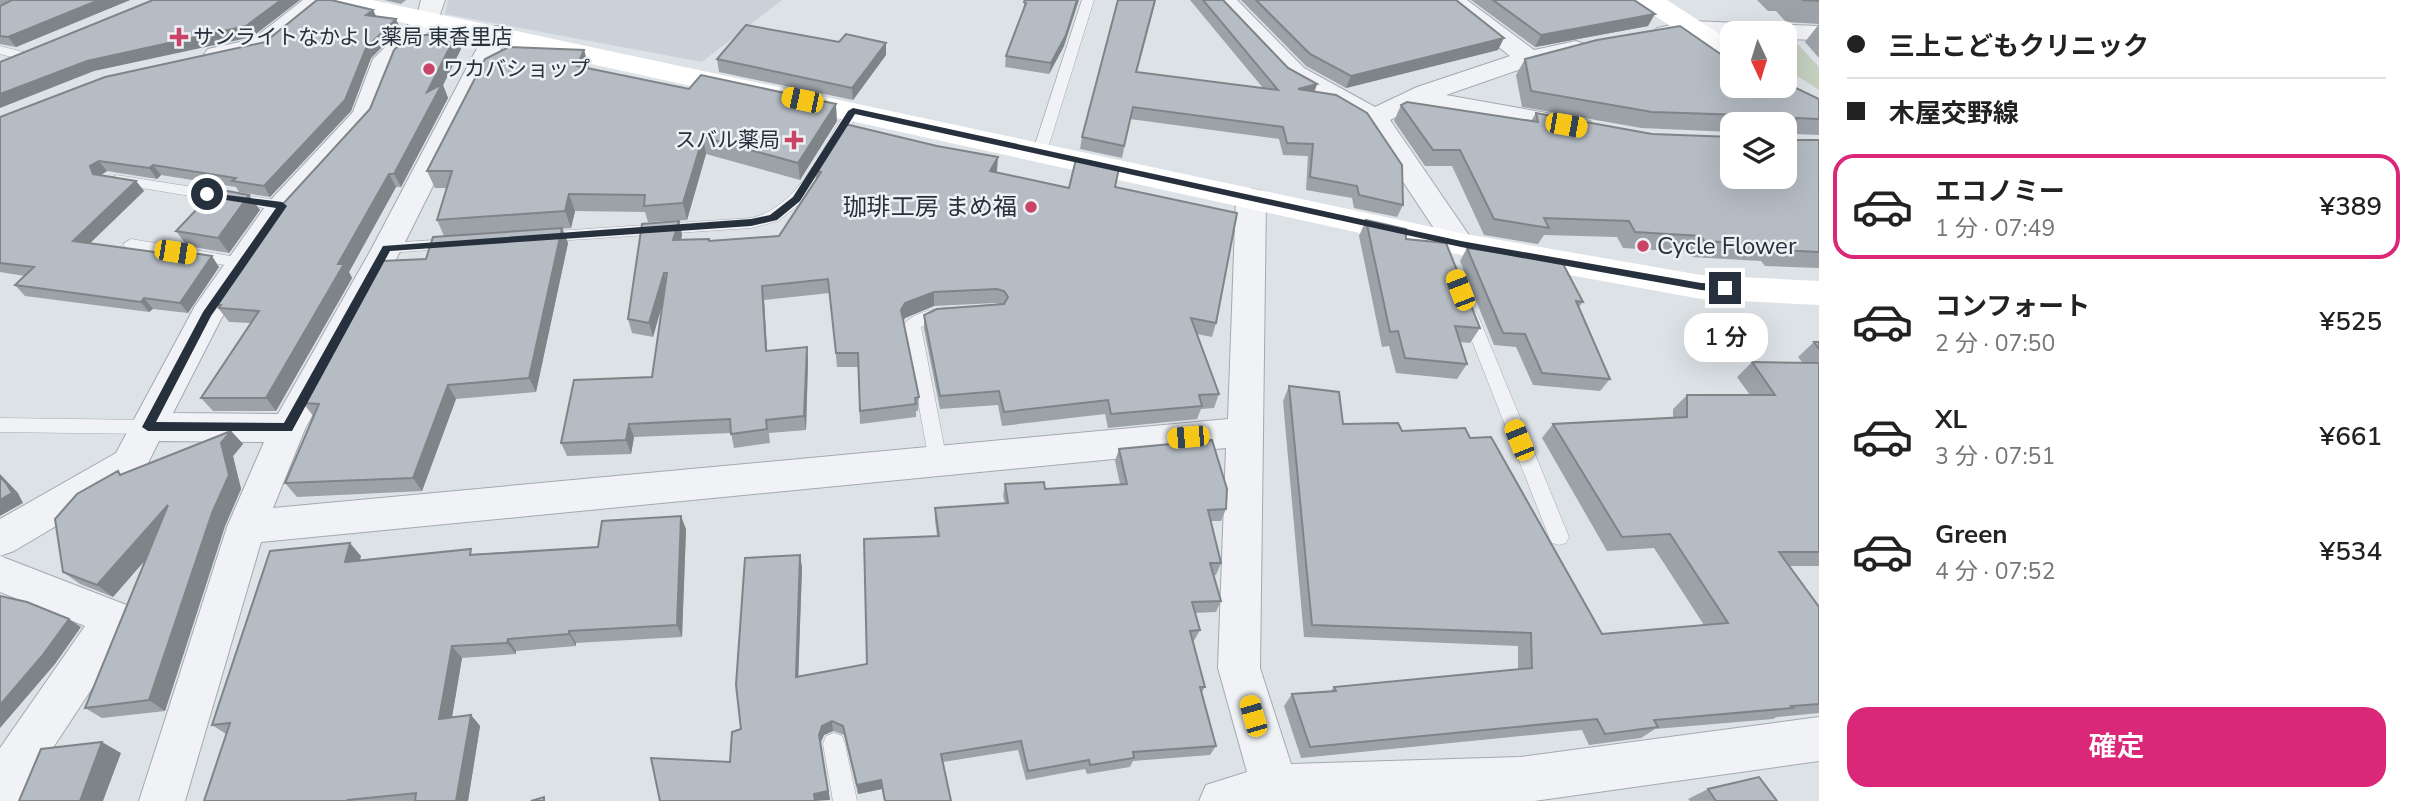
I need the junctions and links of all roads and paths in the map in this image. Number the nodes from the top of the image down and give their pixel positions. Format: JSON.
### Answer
{"nodes":[{"id":1,"x":318,"y":0,"type":"edge"},
{"id":2,"x":336,"y":0,"type":"edge"},
{"id":3,"x":1088,"y":0,"type":"edge"},
{"id":4,"x":1224,"y":0,"type":"edge"},
{"id":5,"x":1452,"y":0,"type":"edge"},
{"id":6,"x":1649,"y":0,"type":"edge"},
{"id":7,"x":430,"y":9,"type":"edge"},
{"id":8,"x":1691,"y":28,"type":"junction"},
{"id":9,"x":497,"y":33,"type":"junction"},
{"id":10,"x":1819,"y":33,"type":"edge"},
{"id":11,"x":1637,"y":38,"type":"edge"},
{"id":12,"x":48,"y":46,"type":"edge"},
{"id":13,"x":1597,"y":46,"type":"edge"},
{"id":14,"x":1720,"y":46,"type":"edge"},
{"id":15,"x":12,"y":53,"type":"edge"},
{"id":16,"x":1530,"y":58,"type":"junction"},
{"id":17,"x":195,"y":59,"type":"edge"},
{"id":18,"x":0,"y":66,"type":"edge"},
{"id":19,"x":1417,"y":98,"type":"junction"},
{"id":20,"x":853,"y":111,"type":"junction"},
{"id":21,"x":1374,"y":117,"type":"junction"},
{"id":22,"x":1602,"y":131,"type":"edge"},
{"id":23,"x":1040,"y":151,"type":"junction"},
{"id":24,"x":107,"y":179,"type":"edge"},
{"id":25,"x":1251,"y":198,"type":"junction"},
{"id":26,"x":282,"y":206,"type":"junction"},
{"id":27,"x":522,"y":239,"type":"edge"},
{"id":28,"x":468,"y":243,"type":"edge"},
{"id":29,"x":131,"y":244,"type":"dead end"},
{"id":30,"x":387,"y":248,"type":"junction"},
{"id":31,"x":1451,"y":250,"type":"junction"},
{"id":32,"x":242,"y":263,"type":"junction"},
{"id":33,"x":1460,"y":290,"type":"edge"},
{"id":34,"x":1819,"y":293,"type":"edge"},
{"id":35,"x":958,"y":313,"type":"edge"},
{"id":36,"x":0,"y":425,"type":"edge"},
{"id":37,"x":148,"y":427,"type":"junction"},
{"id":38,"x":288,"y":428,"type":"junction"},
{"id":39,"x":1244,"y":432,"type":"junction"},
{"id":40,"x":938,"y":461,"type":"junction"},
{"id":41,"x":246,"y":527,"type":"junction"},
{"id":42,"x":1559,"y":537,"type":"dead end"},
{"id":43,"x":0,"y":539,"type":"edge"},
{"id":44,"x":0,"y":574,"type":"edge"},
{"id":45,"x":1819,"y":739,"type":"edge"},
{"id":46,"x":834,"y":744,"type":"dead end"},
{"id":47,"x":0,"y":787,"type":"edge"},
{"id":48,"x":1275,"y":788,"type":"junction"},
{"id":49,"x":1527,"y":791,"type":"edge"},
{"id":50,"x":162,"y":801,"type":"edge"},
{"id":51,"x":845,"y":801,"type":"edge"},
{"id":52,"x":1222,"y":801,"type":"edge"}],
"edges":[{"from":1,"to":17,"type":"street"},
{"from":2,"to":7,"type":"main road"},
{"from":3,"to":23,"type":"lane"},
{"from":4,"to":21,"type":"street"},
{"from":5,"to":16,"type":"street"},
{"from":6,"to":8,"type":"main road"},
{"from":7,"to":9,"type":"main road"},
{"from":7,"to":26,"type":"street"},
{"from":8,"to":10,"type":"street"},
{"from":8,"to":11,"type":"street"},
{"from":8,"to":14,"type":"main road"},
{"from":9,"to":20,"type":"main road"},
{"from":9,"to":30,"type":"street"},
{"from":12,"to":15,"type":"street"},
{"from":13,"to":16,"type":"street"},
{"from":15,"to":18,"type":"street"},
{"from":16,"to":19,"type":"street"},
{"from":19,"to":21,"type":"street"},
{"from":19,"to":22,"type":"street"},
{"from":20,"to":23,"type":"main road"},
{"from":20,"to":27,"type":"lane"},
{"from":21,"to":31,"type":"street"},
{"from":23,"to":25,"type":"main road"},
{"from":24,"to":26,"type":"lane"},
{"from":25,"to":31,"type":"main road"},
{"from":25,"to":39,"type":"street"},
{"from":26,"to":32,"type":"street"},
{"from":28,"to":30,"type":"lane"},
{"from":29,"to":32,"type":"lane"},
{"from":30,"to":38,"type":"street"},
{"from":31,"to":34,"type":"main road"},
{"from":32,"to":37,"type":"street"},
{"from":33,"to":42,"type":"lane"},
{"from":35,"to":40,"type":"lane"},
{"from":36,"to":37,"type":"lane"},
{"from":37,"to":38,"type":"street"},
{"from":37,"to":43,"type":"street"},
{"from":38,"to":41,"type":"street"},
{"from":39,"to":40,"type":"street"},
{"from":39,"to":48,"type":"street"},
{"from":40,"to":41,"type":"street"},
{"from":41,"to":50,"type":"street"},
{"from":44,"to":47,"type":"street"},
{"from":45,"to":49,"type":"street"},
{"from":46,"to":51,"type":"lane"},
{"from":48,"to":49,"type":"street"},
{"from":48,"to":52,"type":"street"}]}
